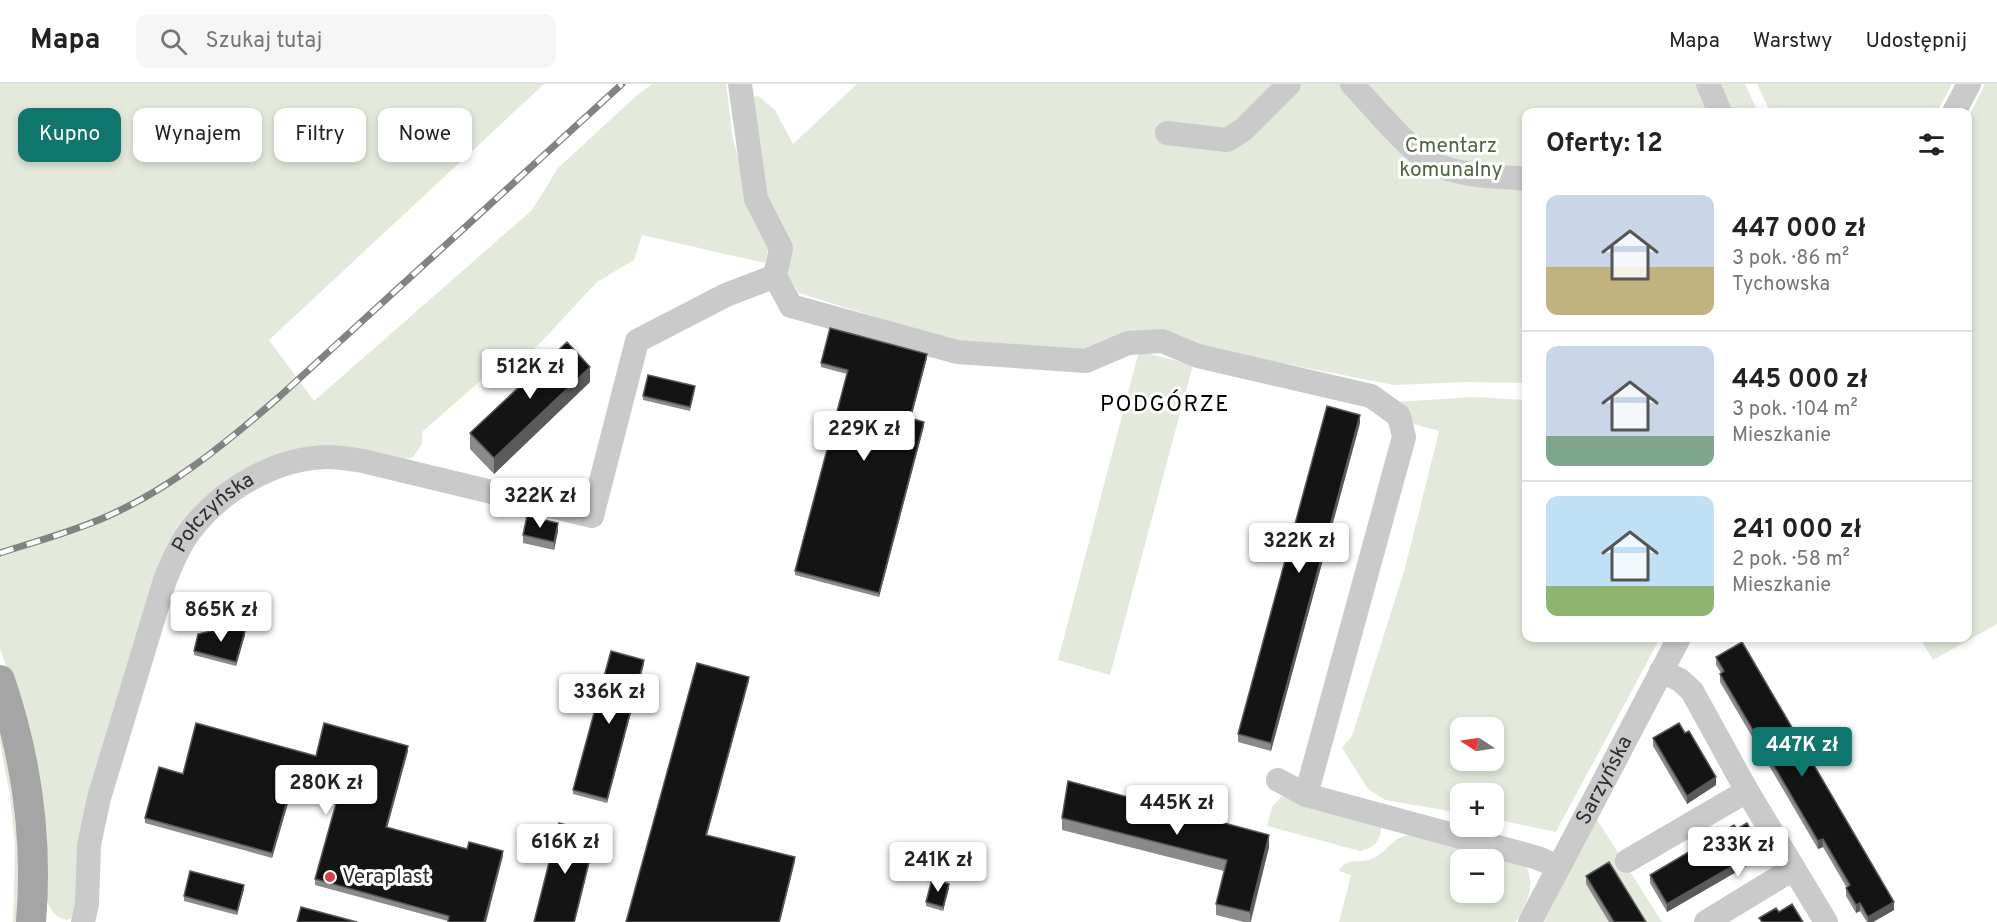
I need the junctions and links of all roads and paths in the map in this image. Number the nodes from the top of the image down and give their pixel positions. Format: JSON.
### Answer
{"nodes":[{"id":1,"x":740,"y":84,"type":"edge"},
{"id":2,"x":1289,"y":84,"type":"edge"},
{"id":3,"x":1352,"y":84,"type":"edge"},
{"id":4,"x":1708,"y":84,"type":"edge"},
{"id":5,"x":1969,"y":84,"type":"edge"},
{"id":6,"x":1718,"y":108,"type":"edge"},
{"id":7,"x":1956,"y":108,"type":"edge"},
{"id":8,"x":1167,"y":133,"type":"dead end"},
{"id":9,"x":1522,"y":178,"type":"edge"},
{"id":10,"x":775,"y":276,"type":"junction"},
{"id":11,"x":1677,"y":642,"type":"edge"},
{"id":12,"x":1661,"y":671,"type":"junction"},
{"id":13,"x":0,"y":680,"type":"edge"},
{"id":14,"x":1278,"y":780,"type":"dead end"},
{"id":15,"x":1747,"y":791,"type":"junction"},
{"id":16,"x":1306,"y":795,"type":"junction"},
{"id":17,"x":1627,"y":861,"type":"dead end"},
{"id":18,"x":1557,"y":867,"type":"junction"},
{"id":19,"x":1792,"y":869,"type":"junction"},
{"id":20,"x":31,"y":922,"type":"edge"},
{"id":21,"x":83,"y":922,"type":"edge"},
{"id":22,"x":1530,"y":922,"type":"edge"},
{"id":23,"x":1706,"y":922,"type":"edge"},
{"id":24,"x":1826,"y":922,"type":"edge"}],
"edges":[{"from":1,"to":10,"type":"street"},
{"from":2,"to":8,"type":"street"},
{"from":3,"to":9,"type":"street"},
{"from":4,"to":6,"type":"street"},
{"from":5,"to":7,"type":"street"},
{"from":10,"to":16,"type":"street"},
{"from":10,"to":21,"type":"street","name":"Połczyńska"},
{"from":11,"to":12,"type":"street","name":"Sarzyńska"},
{"from":12,"to":15,"type":"street"},
{"from":12,"to":18,"type":"street","name":"Sarzyńska"},
{"from":13,"to":20,"type":"main road"},
{"from":14,"to":16,"type":"street"},
{"from":15,"to":17,"type":"street"},
{"from":15,"to":19,"type":"street"},
{"from":16,"to":18,"type":"street"},
{"from":18,"to":22,"type":"street","name":"Sarzyńska"},
{"from":19,"to":23,"type":"street"},
{"from":19,"to":24,"type":"street"}]}
